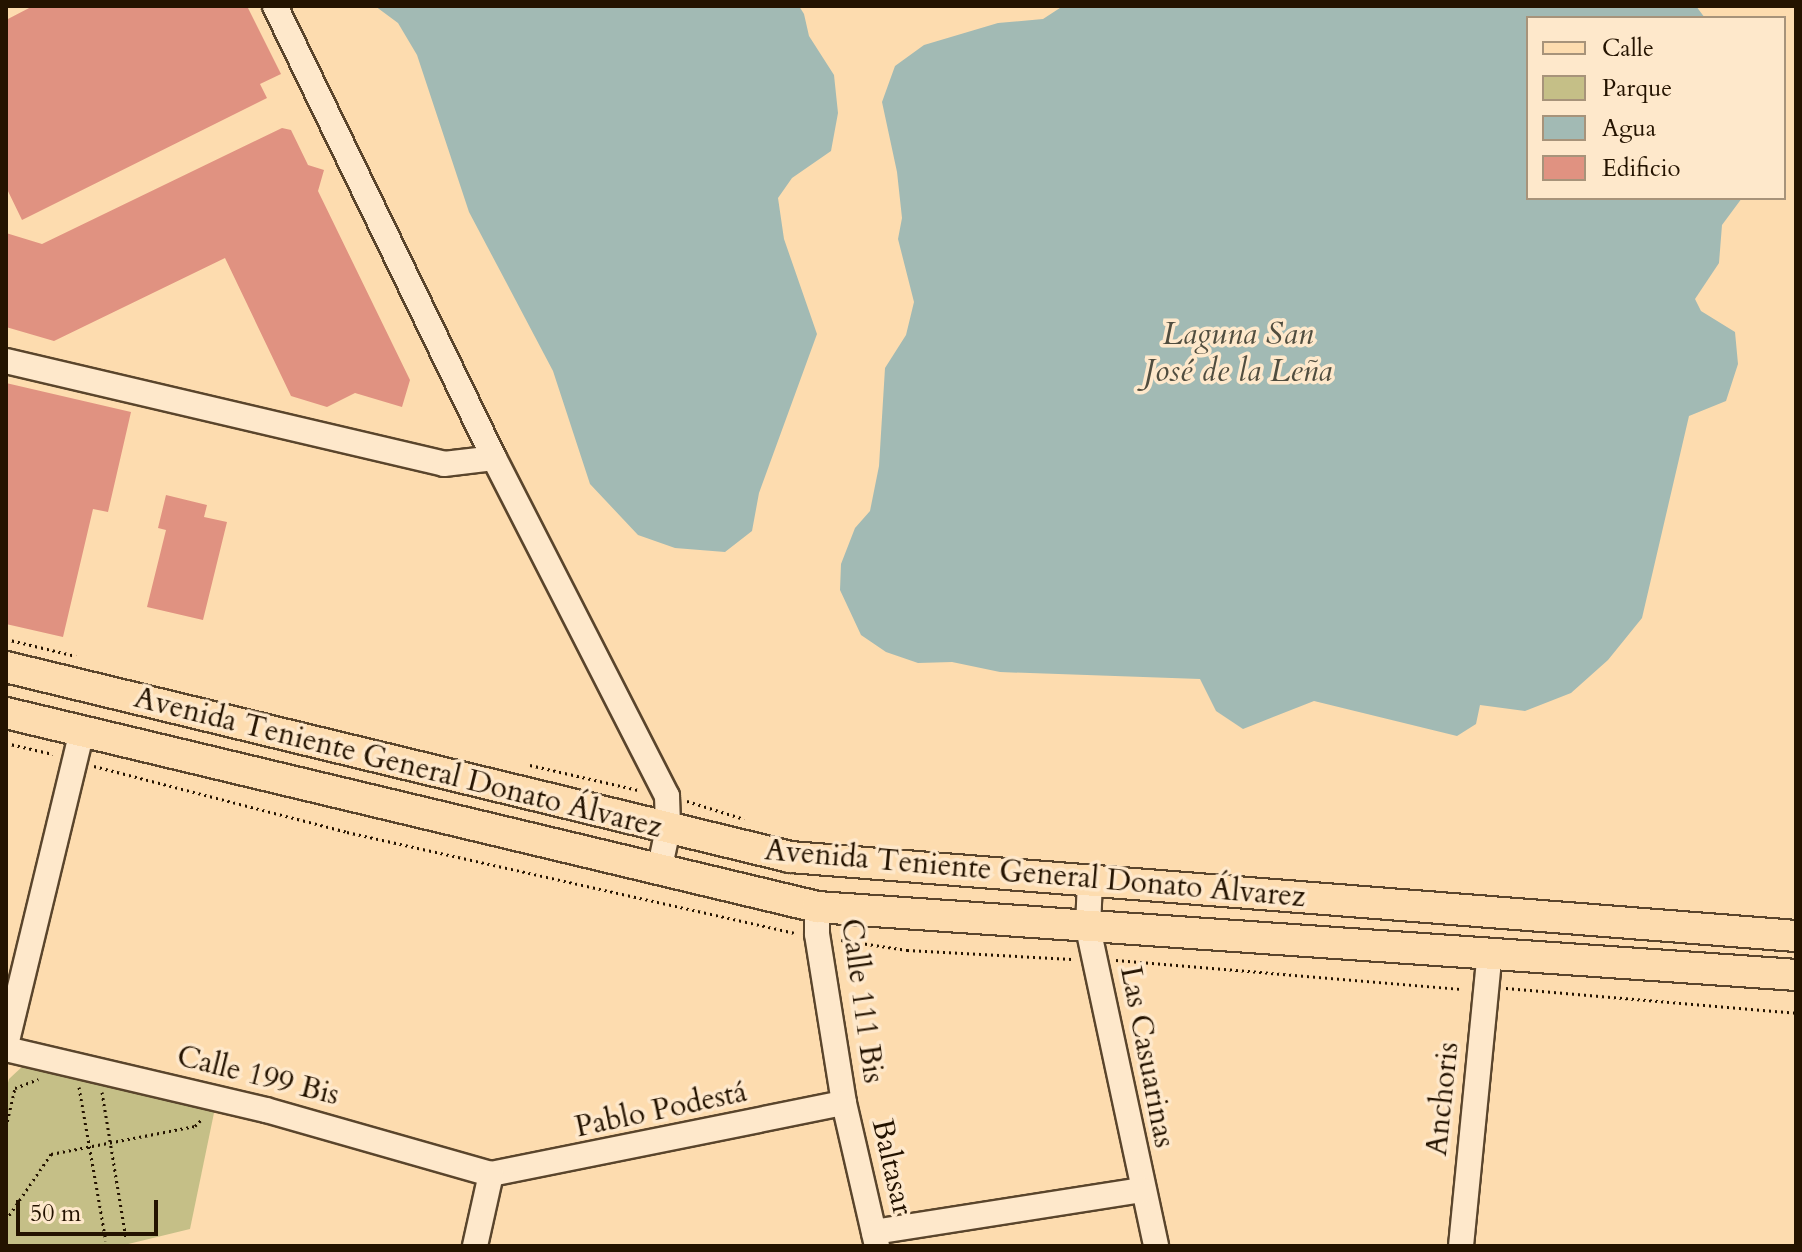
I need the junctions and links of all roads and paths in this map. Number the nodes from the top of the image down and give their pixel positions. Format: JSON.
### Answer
{"nodes":[{"id":1,"x":275,"y":6,"type":"edge"},
{"id":2,"x":6,"y":361,"type":"edge"},
{"id":3,"x":494,"y":458,"type":"junction"},
{"id":4,"x":6,"y":639,"type":"edge"},
{"id":5,"x":76,"y":656,"type":"dead end"},
{"id":6,"x":6,"y":667,"type":"edge"},
{"id":7,"x":6,"y":713,"type":"edge"},
{"id":8,"x":82,"y":730,"type":"junction"},
{"id":9,"x":668,"y":829,"type":"junction"},
{"id":10,"x":659,"y":871,"type":"junction"},
{"id":11,"x":1090,"y":879,"type":"junction"},
{"id":12,"x":817,"y":907,"type":"junction"},
{"id":13,"x":1088,"y":928,"type":"junction"},
{"id":14,"x":1796,"y":936,"type":"edge"},
{"id":15,"x":1489,"y":958,"type":"junction"},
{"id":16,"x":1796,"y":975,"type":"edge"},
{"id":17,"x":6,"y":1047,"type":"edge"},
{"id":18,"x":33,"y":1075,"type":"dead end"},
{"id":19,"x":67,"y":1084,"type":"dead end"},
{"id":20,"x":79,"y":1087,"type":"junction"},
{"id":21,"x":102,"y":1092,"type":"junction"},
{"id":22,"x":117,"y":1096,"type":"dead end"},
{"id":23,"x":844,"y":1103,"type":"junction"},
{"id":24,"x":189,"y":1114,"type":"dead end"},
{"id":25,"x":6,"y":1127,"type":"edge"},
{"id":26,"x":110,"y":1142,"type":"junction"},
{"id":27,"x":89,"y":1146,"type":"junction"},
{"id":28,"x":491,"y":1174,"type":"junction"},
{"id":29,"x":1142,"y":1190,"type":"junction"},
{"id":30,"x":6,"y":1220,"type":"edge"},
{"id":31,"x":126,"y":1238,"type":"dead end"},
{"id":32,"x":876,"y":1239,"type":"edge"},
{"id":33,"x":106,"y":1241,"type":"dead end"},
{"id":34,"x":475,"y":1246,"type":"edge"},
{"id":35,"x":1156,"y":1246,"type":"edge"},
{"id":36,"x":1461,"y":1246,"type":"edge"}],
"edges":[{"from":1,"to":3,"type":"street"},
{"from":2,"to":3,"type":"street"},
{"from":3,"to":9,"type":"street"},
{"from":4,"to":5,"type":"path"},
{"from":6,"to":9,"type":"main road","name":"Avenida Teniente General Donato Álvarez"},
{"from":7,"to":8,"type":"main road","name":"Avenida Teniente General Donato Álvarez"},
{"from":8,"to":10,"type":"main road","name":"Avenida Teniente General Donato Álvarez"},
{"from":8,"to":17,"type":"street"},
{"from":9,"to":10,"type":"street"},
{"from":9,"to":11,"type":"main road","name":"Avenida Teniente General Donato Álvarez"},
{"from":10,"to":12,"type":"main road","name":"Avenida Teniente General Donato Álvarez"},
{"from":11,"to":13,"type":"street","name":"Las Casuarinas"},
{"from":11,"to":14,"type":"main road","name":"Avenida Teniente General Donato Álvarez"},
{"from":12,"to":13,"type":"main road","name":"Avenida Teniente General Donato Álvarez"},
{"from":12,"to":23,"type":"street","name":"Calle 111 Bis"},
{"from":13,"to":15,"type":"main road","name":"Avenida Teniente General Donato Álvarez"},
{"from":13,"to":29,"type":"street","name":"Las Casuarinas"},
{"from":15,"to":16,"type":"main road","name":"Avenida Teniente General Donato Álvarez"},
{"from":15,"to":36,"type":"street","name":"Anchoris"},
{"from":17,"to":28,"type":"street","name":"Calle 199 Bis"},
{"from":18,"to":25,"type":"path"},
{"from":19,"to":20,"type":"path"},
{"from":20,"to":21,"type":"path"},
{"from":20,"to":27,"type":"path"},
{"from":21,"to":22,"type":"path"},
{"from":21,"to":26,"type":"path"},
{"from":23,"to":28,"type":"street","name":"Pablo Podestá"},
{"from":23,"to":32,"type":"street","name":"Baltasar"},
{"from":24,"to":26,"type":"path"},
{"from":26,"to":27,"type":"path"},
{"from":26,"to":31,"type":"path"},
{"from":27,"to":30,"type":"path"},
{"from":27,"to":33,"type":"path"},
{"from":28,"to":34,"type":"street"},
{"from":29,"to":32,"type":"street"},
{"from":29,"to":35,"type":"street","name":"Las Casuarinas"}]}
